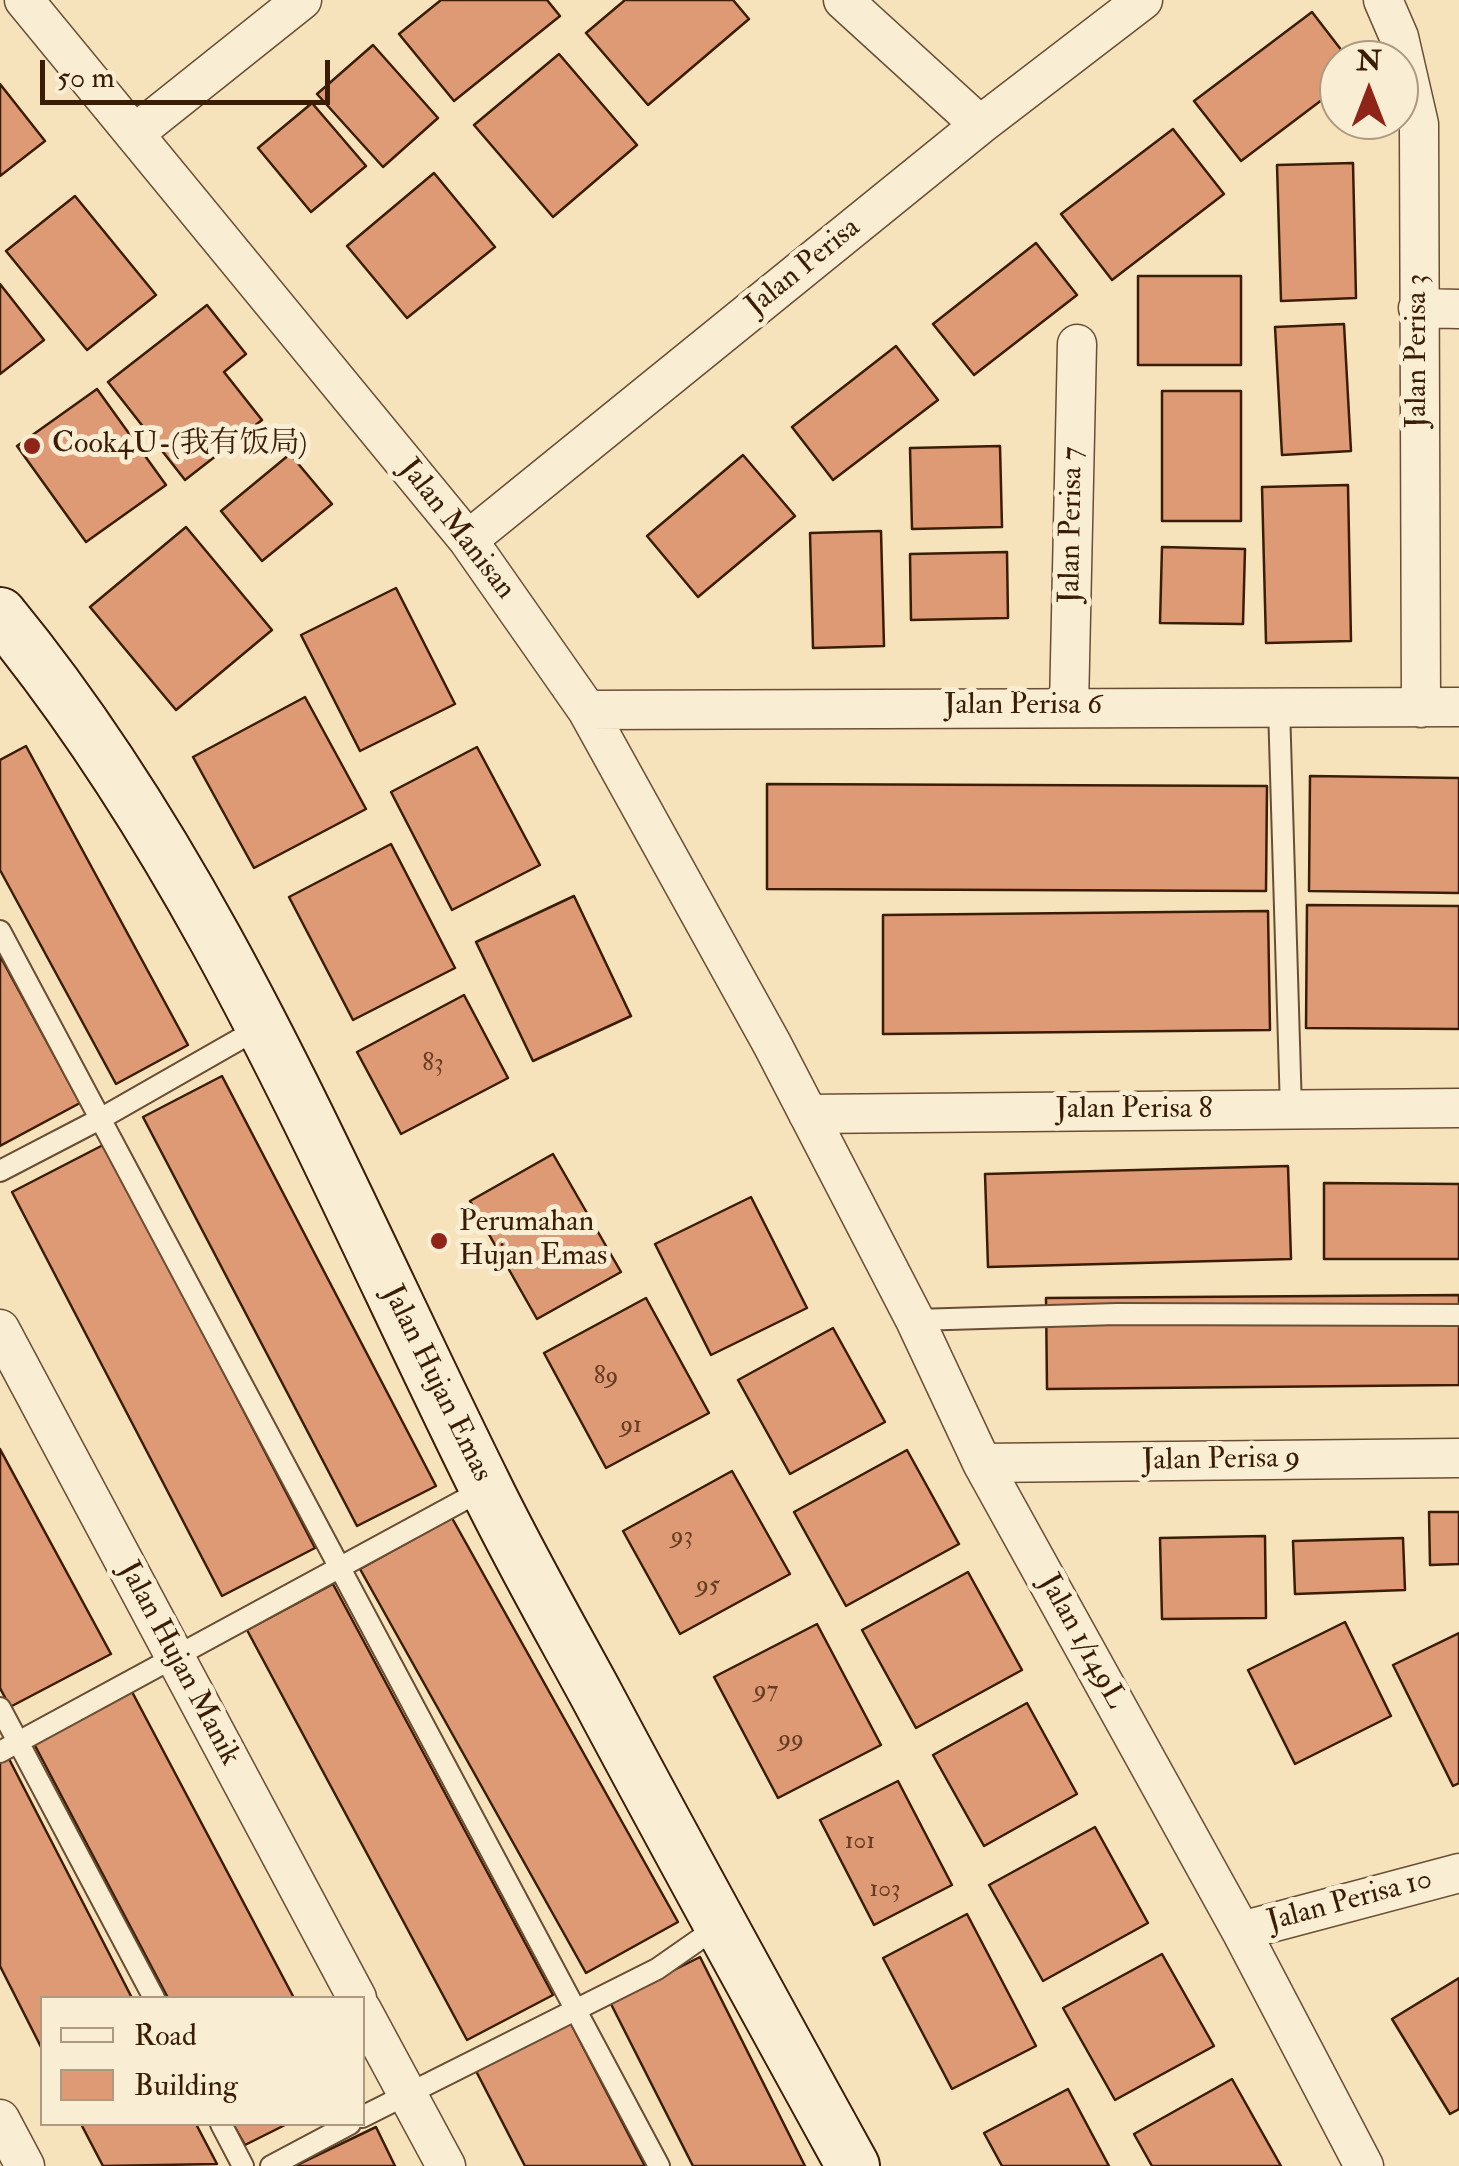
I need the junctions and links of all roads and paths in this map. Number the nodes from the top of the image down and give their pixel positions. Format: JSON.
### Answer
{"nodes":[{"id":1,"x":24,"y":0,"type":"edge"},
{"id":2,"x":302,"y":0,"type":"edge"},
{"id":3,"x":844,"y":0,"type":"edge"},
{"id":4,"x":1143,"y":0,"type":"edge"},
{"id":5,"x":1383,"y":0,"type":"edge"},
{"id":6,"x":980,"y":125,"type":"junction"},
{"id":7,"x":134,"y":134,"type":"junction"},
{"id":8,"x":1418,"y":308,"type":"junction"},
{"id":9,"x":1459,"y":308,"type":"edge"},
{"id":10,"x":1077,"y":344,"type":"dead end"},
{"id":11,"x":468,"y":540,"type":"junction"},
{"id":12,"x":9,"y":644,"type":"edge"},
{"id":13,"x":1069,"y":706,"type":"junction"},
{"id":14,"x":1278,"y":707,"type":"junction"},
{"id":15,"x":1459,"y":707,"type":"edge"},
{"id":16,"x":1421,"y":708,"type":"junction"},
{"id":17,"x":586,"y":710,"type":"junction"},
{"id":18,"x":0,"y":930,"type":"edge"},
{"id":19,"x":263,"y":1026,"type":"junction"},
{"id":20,"x":1459,"y":1108,"type":"edge"},
{"id":21,"x":1292,"y":1110,"type":"junction"},
{"id":22,"x":808,"y":1114,"type":"junction"},
{"id":23,"x":100,"y":1119,"type":"junction"},
{"id":24,"x":0,"y":1171,"type":"edge"},
{"id":25,"x":1459,"y":1314,"type":"edge"},
{"id":26,"x":915,"y":1320,"type":"junction"},
{"id":27,"x":0,"y":1329,"type":"edge"},
{"id":28,"x":1459,"y":1458,"type":"edge"},
{"id":29,"x":982,"y":1463,"type":"junction"},
{"id":30,"x":486,"y":1488,"type":"junction"},
{"id":31,"x":338,"y":1566,"type":"junction"},
{"id":32,"x":175,"y":1658,"type":"junction"},
{"id":33,"x":0,"y":1708,"type":"edge"},
{"id":34,"x":9,"y":1747,"type":"edge"},
{"id":35,"x":1459,"y":1873,"type":"edge"},
{"id":36,"x":720,"y":1925,"type":"junction"},
{"id":37,"x":1241,"y":1931,"type":"junction"},
{"id":38,"x":153,"y":1996,"type":"edge"},
{"id":39,"x":355,"y":1996,"type":"edge"},
{"id":40,"x":575,"y":2009,"type":"junction"},
{"id":41,"x":365,"y":2016,"type":"edge"},
{"id":42,"x":407,"y":2093,"type":"junction"},
{"id":43,"x":365,"y":2114,"type":"edge"},
{"id":44,"x":0,"y":2119,"type":"edge"},
{"id":45,"x":221,"y":2126,"type":"edge"},
{"id":46,"x":346,"y":2126,"type":"edge"},
{"id":47,"x":25,"y":2166,"type":"edge"},
{"id":48,"x":243,"y":2166,"type":"edge"},
{"id":49,"x":271,"y":2166,"type":"edge"},
{"id":50,"x":446,"y":2166,"type":"edge"},
{"id":51,"x":659,"y":2166,"type":"edge"},
{"id":52,"x":853,"y":2166,"type":"edge"},
{"id":53,"x":1364,"y":2166,"type":"edge"}],
"edges":[{"from":1,"to":7,"type":"street","name":"Jalan Manisan"},
{"from":2,"to":7,"type":"street"},
{"from":3,"to":6,"type":"street"},
{"from":4,"to":6,"type":"street","name":"Jalan Perisa"},
{"from":5,"to":8,"type":"street","name":"Jalan Perisa 3"},
{"from":6,"to":11,"type":"street","name":"Jalan Perisa"},
{"from":7,"to":11,"type":"street","name":"Jalan Manisan"},
{"from":8,"to":9,"type":"street"},
{"from":8,"to":16,"type":"street","name":"Jalan Perisa 3"},
{"from":10,"to":13,"type":"street","name":"Jalan Perisa 7"},
{"from":11,"to":17,"type":"street","name":"Jalan Manisan"},
{"from":12,"to":19,"type":"street","name":"Jalan Hujan Emas"},
{"from":13,"to":14,"type":"street","name":"Jalan Perisa 6"},
{"from":13,"to":17,"type":"street","name":"Jalan Perisa 6"},
{"from":14,"to":16,"type":"street","name":"Jalan Perisa 6"},
{"from":14,"to":21,"type":"lane"},
{"from":15,"to":16,"type":"street","name":"Jalan Perisa 6"},
{"from":17,"to":22,"type":"street","name":"Jalan Manisan"},
{"from":18,"to":23,"type":"lane"},
{"from":19,"to":23,"type":"lane"},
{"from":19,"to":30,"type":"street","name":"Jalan Hujan Emas"},
{"from":20,"to":21,"type":"street","name":"Jalan Perisa 8"},
{"from":21,"to":22,"type":"street","name":"Jalan Perisa 8"},
{"from":22,"to":26,"type":"street","name":"Jalan 1/149L"},
{"from":23,"to":24,"type":"lane"},
{"from":23,"to":31,"type":"lane"},
{"from":25,"to":26,"type":"lane"},
{"from":26,"to":29,"type":"street","name":"Jalan 1/149L"},
{"from":27,"to":32,"type":"street","name":"Jalan Hujan Manik"},
{"from":28,"to":29,"type":"street","name":"Jalan Perisa 9"},
{"from":29,"to":37,"type":"street","name":"Jalan 1/149L"},
{"from":30,"to":31,"type":"lane"},
{"from":30,"to":36,"type":"street","name":"Jalan Hujan Emas"},
{"from":31,"to":32,"type":"lane"},
{"from":31,"to":40,"type":"lane"},
{"from":32,"to":34,"type":"lane"},
{"from":32,"to":39,"type":"street","name":"Jalan Hujan Manik"},
{"from":33,"to":34,"type":"lane"},
{"from":34,"to":38,"type":"lane"},
{"from":35,"to":37,"type":"street","name":"Jalan Perisa 10"},
{"from":36,"to":40,"type":"lane"},
{"from":36,"to":52,"type":"street","name":"Jalan Hujan Emas"},
{"from":37,"to":53,"type":"street","name":"Jalan 1/149L"},
{"from":40,"to":42,"type":"lane"},
{"from":40,"to":51,"type":"lane"},
{"from":41,"to":42,"type":"street"},
{"from":42,"to":43,"type":"lane"},
{"from":42,"to":50,"type":"street"},
{"from":44,"to":47,"type":"street"},
{"from":45,"to":48,"type":"lane"},
{"from":46,"to":49,"type":"lane"}]}
